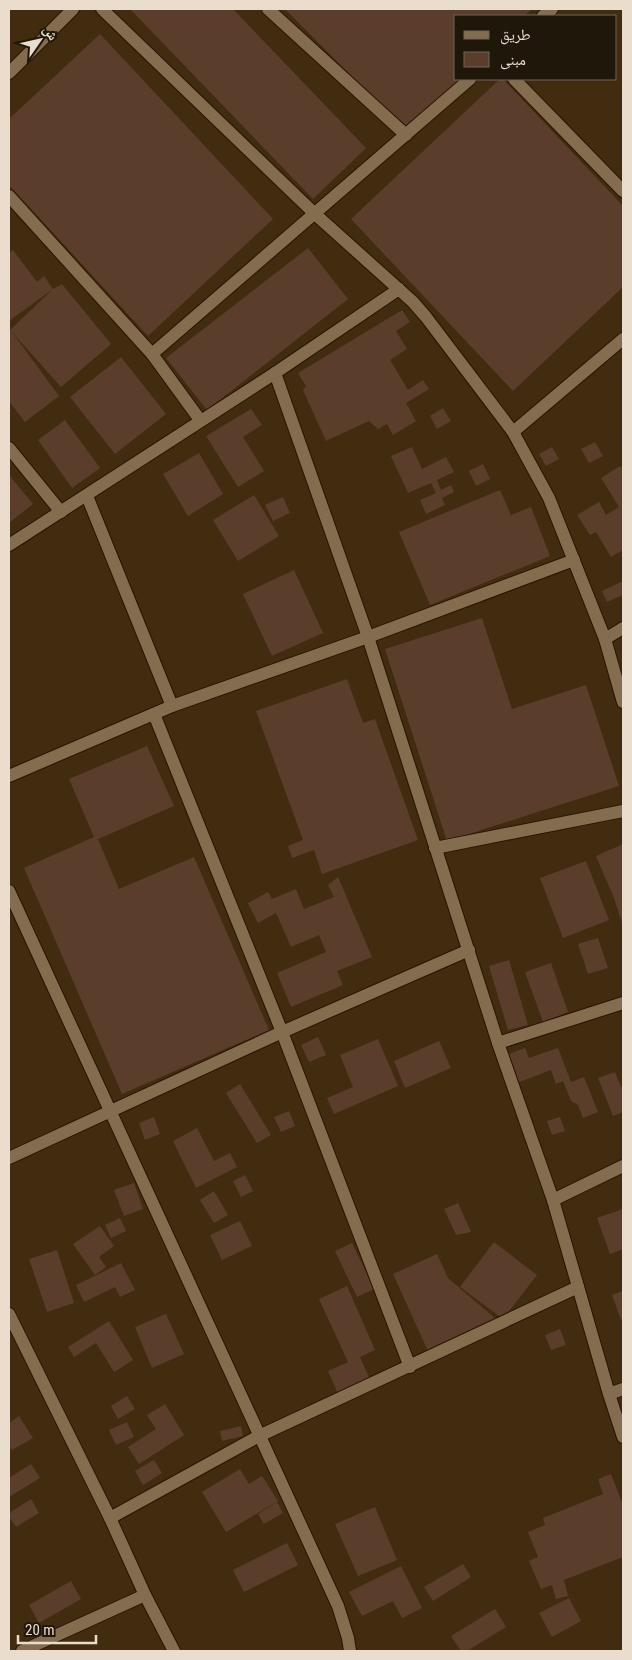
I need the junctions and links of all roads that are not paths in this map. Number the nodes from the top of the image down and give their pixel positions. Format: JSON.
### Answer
{"nodes":[{"id":1,"x":73,"y":9,"type":"edge"},
{"id":2,"x":102,"y":9,"type":"edge"},
{"id":3,"x":268,"y":9,"type":"edge"},
{"id":4,"x":9,"y":73,"type":"edge"},
{"id":5,"x":469,"y":80,"type":"edge"},
{"id":6,"x":515,"y":80,"type":"edge"},
{"id":7,"x":406,"y":135,"type":"junction"},
{"id":8,"x":623,"y":190,"type":"edge"},
{"id":9,"x":9,"y":196,"type":"edge"},
{"id":10,"x":315,"y":214,"type":"junction"},
{"id":11,"x":399,"y":289,"type":"junction"},
{"id":12,"x":623,"y":339,"type":"edge"},
{"id":13,"x":152,"y":354,"type":"junction"},
{"id":14,"x":275,"y":374,"type":"junction"},
{"id":15,"x":200,"y":420,"type":"junction"},
{"id":16,"x":513,"y":432,"type":"junction"},
{"id":17,"x":9,"y":448,"type":"edge"},
{"id":18,"x":87,"y":496,"type":"junction"},
{"id":19,"x":61,"y":512,"type":"junction"},
{"id":20,"x":9,"y":546,"type":"edge"},
{"id":21,"x":574,"y":560,"type":"junction"},
{"id":22,"x":623,"y":628,"type":"edge"},
{"id":23,"x":368,"y":637,"type":"junction"},
{"id":24,"x":605,"y":639,"type":"junction"},
{"id":25,"x":623,"y":702,"type":"edge"},
{"id":26,"x":172,"y":706,"type":"junction"},
{"id":27,"x":154,"y":714,"type":"junction"},
{"id":28,"x":9,"y":776,"type":"edge"},
{"id":29,"x":623,"y":811,"type":"edge"},
{"id":30,"x":435,"y":848,"type":"junction"},
{"id":31,"x":9,"y":891,"type":"edge"},
{"id":32,"x":469,"y":950,"type":"junction"},
{"id":33,"x":623,"y":1003,"type":"edge"},
{"id":34,"x":282,"y":1032,"type":"junction"},
{"id":35,"x":498,"y":1044,"type":"junction"},
{"id":36,"x":110,"y":1112,"type":"junction"},
{"id":37,"x":9,"y":1158,"type":"edge"},
{"id":38,"x":623,"y":1166,"type":"edge"},
{"id":39,"x":552,"y":1200,"type":"junction"},
{"id":40,"x":578,"y":1287,"type":"junction"},
{"id":41,"x":9,"y":1314,"type":"edge"},
{"id":42,"x":410,"y":1366,"type":"junction"},
{"id":43,"x":623,"y":1389,"type":"edge"},
{"id":44,"x":609,"y":1394,"type":"junction"},
{"id":45,"x":259,"y":1436,"type":"junction"},
{"id":46,"x":623,"y":1437,"type":"edge"},
{"id":47,"x":110,"y":1518,"type":"junction"},
{"id":48,"x":145,"y":1595,"type":"junction"},
{"id":49,"x":22,"y":1651,"type":"edge"},
{"id":50,"x":174,"y":1651,"type":"edge"},
{"id":51,"x":350,"y":1651,"type":"edge"}],
"edges":[{"from":1,"to":4,"type":"street"},
{"from":2,"to":10,"type":"street"},
{"from":3,"to":7,"type":"street"},
{"from":5,"to":7,"type":"street"},
{"from":6,"to":8,"type":"street"},
{"from":7,"to":10,"type":"street"},
{"from":9,"to":13,"type":"street"},
{"from":10,"to":11,"type":"street"},
{"from":10,"to":13,"type":"street"},
{"from":11,"to":14,"type":"street"},
{"from":11,"to":16,"type":"street"},
{"from":12,"to":16,"type":"street"},
{"from":13,"to":15,"type":"street"},
{"from":14,"to":15,"type":"street"},
{"from":14,"to":23,"type":"street"},
{"from":15,"to":18,"type":"street"},
{"from":16,"to":21,"type":"street"},
{"from":17,"to":19,"type":"street"},
{"from":18,"to":19,"type":"street"},
{"from":18,"to":26,"type":"street"},
{"from":19,"to":20,"type":"street"},
{"from":21,"to":23,"type":"street"},
{"from":21,"to":24,"type":"street"},
{"from":22,"to":24,"type":"street"},
{"from":23,"to":26,"type":"street"},
{"from":23,"to":30,"type":"street"},
{"from":24,"to":25,"type":"street"},
{"from":26,"to":27,"type":"street"},
{"from":27,"to":28,"type":"street"},
{"from":27,"to":34,"type":"street"},
{"from":29,"to":30,"type":"street"},
{"from":30,"to":32,"type":"street"},
{"from":31,"to":36,"type":"street"},
{"from":32,"to":34,"type":"street"},
{"from":32,"to":35,"type":"street"},
{"from":33,"to":35,"type":"street"},
{"from":34,"to":36,"type":"street"},
{"from":34,"to":42,"type":"street"},
{"from":35,"to":39,"type":"street"},
{"from":36,"to":37,"type":"street"},
{"from":36,"to":45,"type":"street"},
{"from":38,"to":39,"type":"street"},
{"from":39,"to":40,"type":"street"},
{"from":40,"to":42,"type":"street"},
{"from":40,"to":44,"type":"street"},
{"from":41,"to":47,"type":"street"},
{"from":42,"to":45,"type":"street"},
{"from":43,"to":44,"type":"street"},
{"from":44,"to":46,"type":"street"},
{"from":45,"to":47,"type":"street"},
{"from":45,"to":51,"type":"street"},
{"from":47,"to":48,"type":"street"},
{"from":48,"to":49,"type":"street"},
{"from":48,"to":50,"type":"street"}]}
